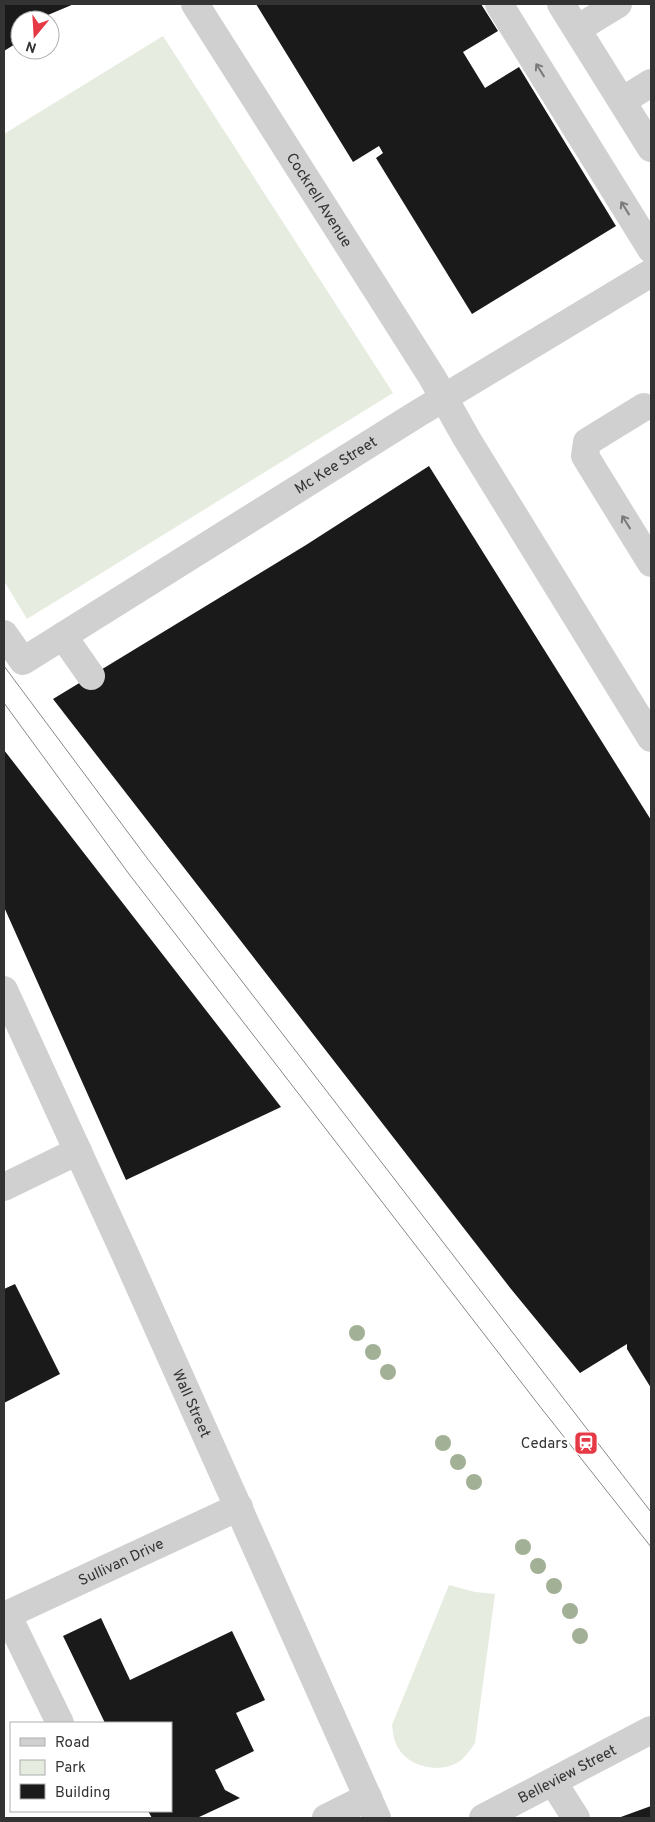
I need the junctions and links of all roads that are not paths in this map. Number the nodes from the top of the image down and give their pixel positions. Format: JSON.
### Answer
{"nodes":[{"id":1,"x":195,"y":4,"type":"edge"},
{"id":2,"x":499,"y":4,"type":"edge"},
{"id":3,"x":562,"y":4,"type":"edge"},
{"id":4,"x":618,"y":4,"type":"edge"},
{"id":5,"x":577,"y":29,"type":"junction"},
{"id":6,"x":651,"y":83,"type":"edge"},
{"id":7,"x":622,"y":101,"type":"junction"},
{"id":8,"x":651,"y":148,"type":"edge"},
{"id":9,"x":651,"y":249,"type":"edge"},
{"id":10,"x":650,"y":277,"type":"edge"},
{"id":11,"x":443,"y":398,"type":"junction"},
{"id":12,"x":649,"y":409,"type":"edge"},
{"id":13,"x":651,"y":563,"type":"edge"},
{"id":14,"x":4,"y":634,"type":"edge"},
{"id":15,"x":64,"y":636,"type":"junction"},
{"id":16,"x":91,"y":676,"type":"dead end"},
{"id":17,"x":651,"y":738,"type":"edge"},
{"id":18,"x":4,"y":990,"type":"edge"},
{"id":19,"x":78,"y":1151,"type":"junction"},
{"id":20,"x":4,"y":1187,"type":"edge"},
{"id":21,"x":239,"y":1507,"type":"junction"},
{"id":22,"x":5,"y":1615,"type":"edge"},
{"id":23,"x":59,"y":1722,"type":"edge"},
{"id":24,"x":651,"y":1730,"type":"edge"},
{"id":25,"x":553,"y":1782,"type":"junction"},
{"id":26,"x":372,"y":1808,"type":"edge"},
{"id":27,"x":326,"y":1818,"type":"edge"},
{"id":28,"x":483,"y":1818,"type":"edge"},
{"id":29,"x":576,"y":1818,"type":"edge"}],
"edges":[{"from":1,"to":11,"type":"street","name":"Cockrell Avenue"},
{"from":9,"to":2,"type":"street","one_way":true},
{"from":3,"to":5,"type":"street"},
{"from":4,"to":5,"type":"street"},
{"from":5,"to":7,"type":"street"},
{"from":6,"to":7,"type":"street"},
{"from":7,"to":8,"type":"street"},
{"from":10,"to":11,"type":"street","name":"Mc Kee Street"},
{"from":11,"to":15,"type":"street","name":"Mc Kee Street"},
{"from":11,"to":17,"type":"street","name":"Cockrell Avenue"},
{"from":13,"to":12,"type":"street","one_way":true},
{"from":14,"to":15,"type":"street","name":"Mc Kee Street"},
{"from":15,"to":16,"type":"street"},
{"from":18,"to":19,"type":"street","name":"Wall Street"},
{"from":19,"to":20,"type":"street"},
{"from":19,"to":21,"type":"street","name":"Wall Street"},
{"from":21,"to":22,"type":"street","name":"Sullivan Drive"},
{"from":21,"to":26,"type":"street","name":"Wall Street"},
{"from":22,"to":23,"type":"street"},
{"from":24,"to":25,"type":"street","name":"Belleview Street"},
{"from":25,"to":28,"type":"street","name":"Belleview Street"},
{"from":25,"to":29,"type":"street"},
{"from":26,"to":27,"type":"street"}]}
